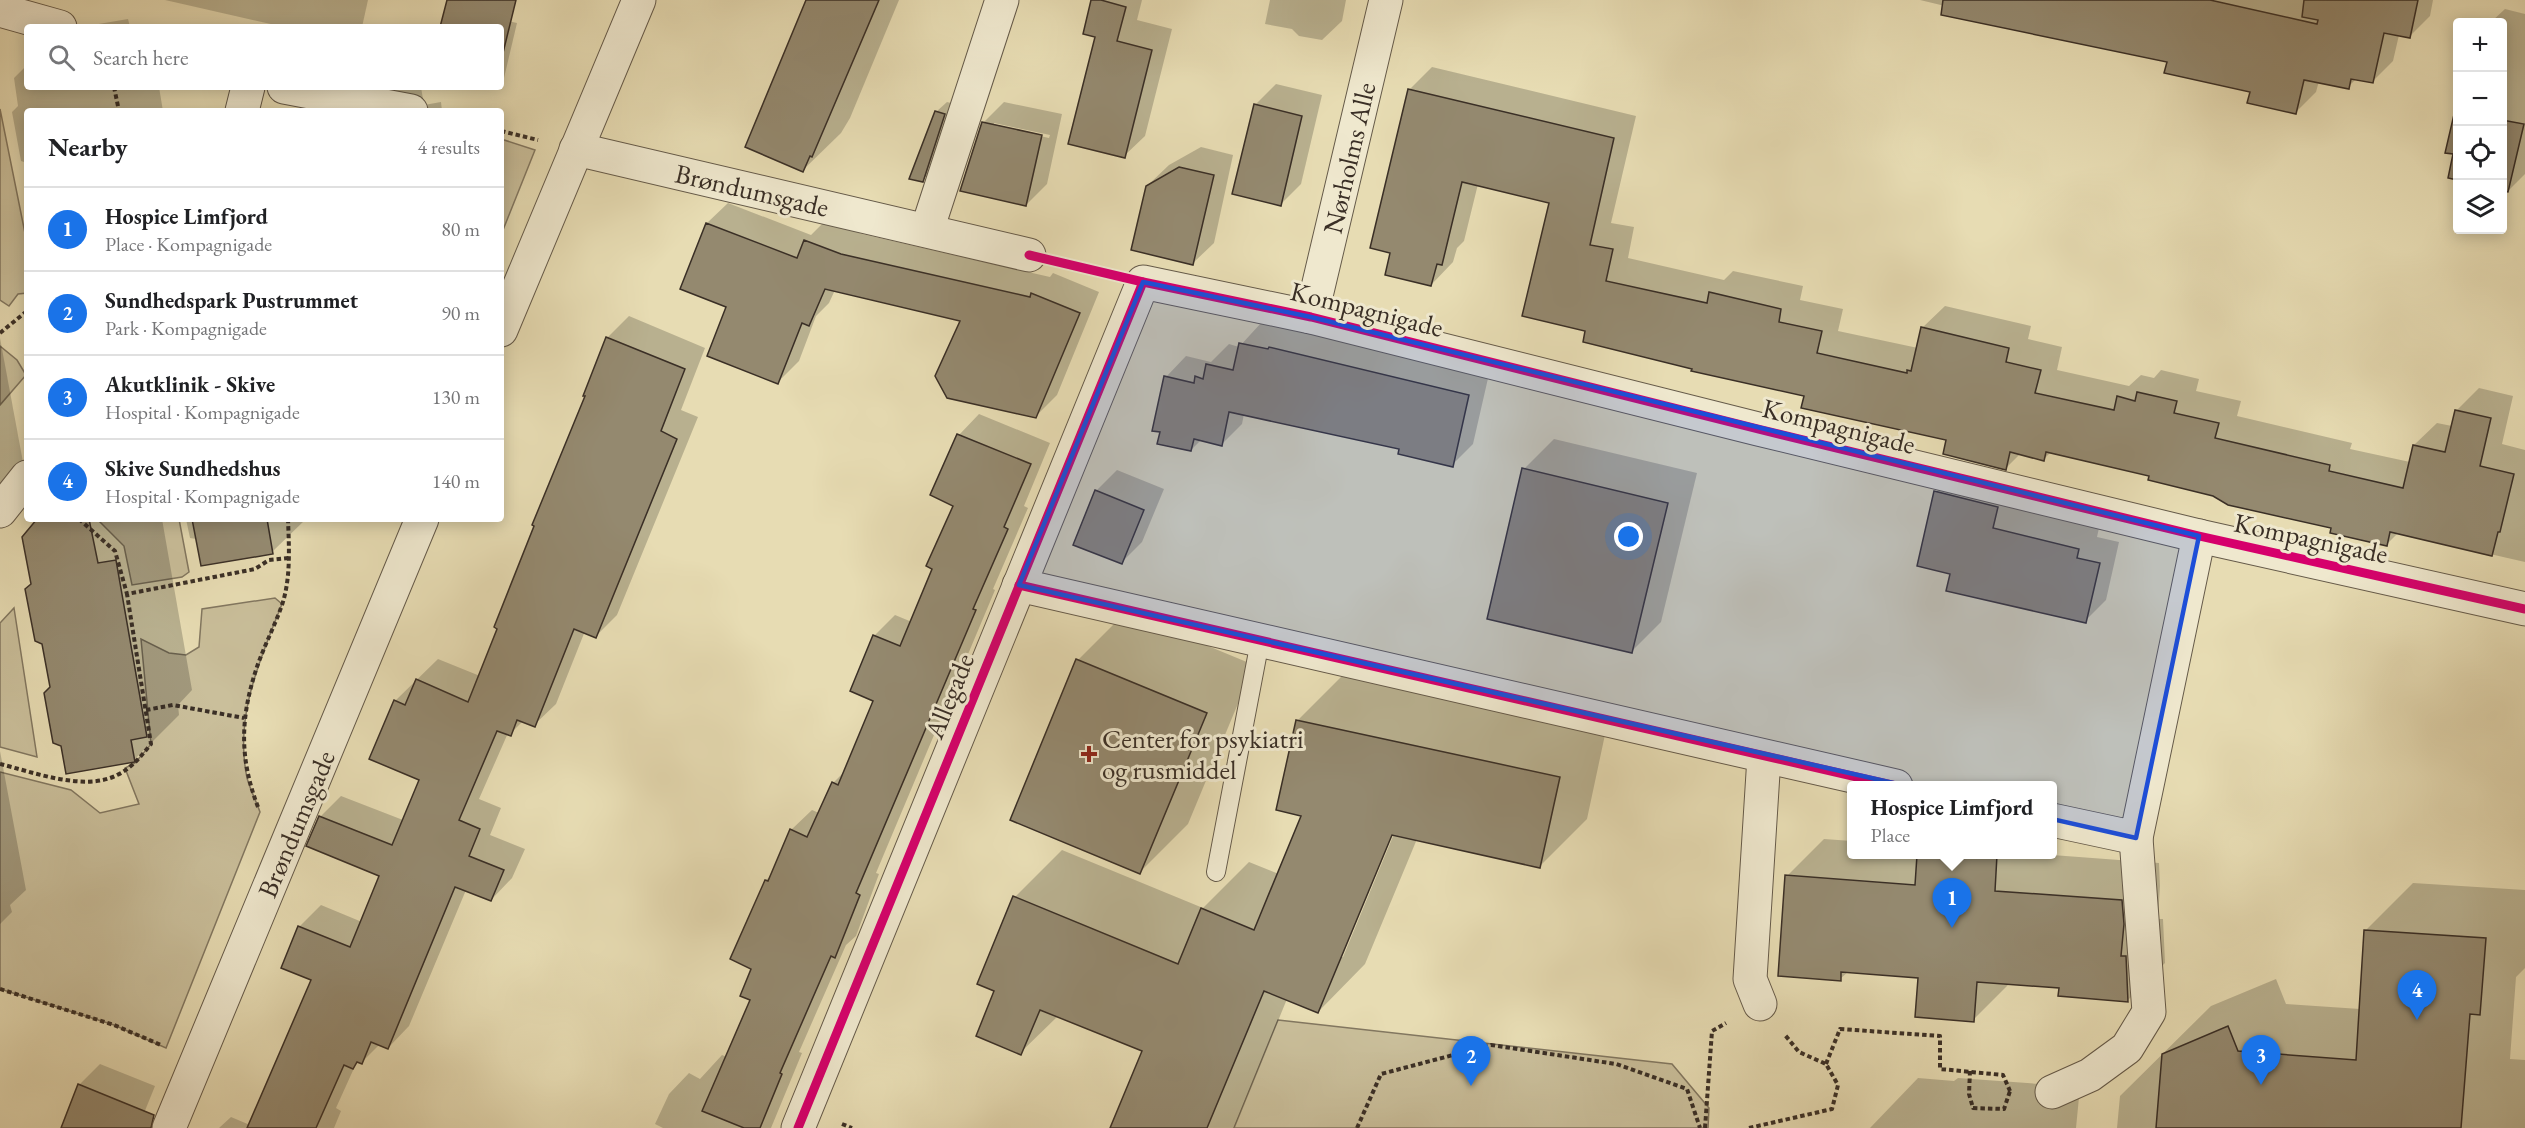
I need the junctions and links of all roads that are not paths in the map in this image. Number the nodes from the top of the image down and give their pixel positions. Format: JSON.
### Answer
{"nodes":[{"id":1,"x":639,"y":0,"type":"edge"},
{"id":2,"x":1002,"y":0,"type":"edge"},
{"id":3,"x":1386,"y":0,"type":"edge"},
{"id":4,"x":5,"y":8,"type":"edge"},
{"id":5,"x":51,"y":24,"type":"edge"},
{"id":6,"x":247,"y":90,"type":"edge"},
{"id":7,"x":300,"y":90,"type":"edge"},
{"id":8,"x":243,"y":108,"type":"edge"},
{"id":9,"x":395,"y":108,"type":"edge"},
{"id":10,"x":576,"y":149,"type":"junction"},
{"id":11,"x":927,"y":230,"type":"junction"},
{"id":12,"x":1029,"y":255,"type":"dead end"},
{"id":13,"x":1143,"y":282,"type":"joint"},
{"id":14,"x":1311,"y":317,"type":"junction"},
{"id":15,"x":504,"y":323,"type":"edge"},
{"id":16,"x":24,"y":481,"type":"edge"},
{"id":17,"x":0,"y":511,"type":"edge"},
{"id":18,"x":421,"y":522,"type":"edge"},
{"id":19,"x":2199,"y":536,"type":"junction"},
{"id":20,"x":1019,"y":585,"type":"junction"},
{"id":21,"x":2525,"y":609,"type":"edge"},
{"id":22,"x":1260,"y":641,"type":"junction"},
{"id":23,"x":1764,"y":756,"type":"junction"},
{"id":24,"x":1874,"y":781,"type":"edge"},
{"id":25,"x":2057,"y":821,"type":"edge"},
{"id":26,"x":2136,"y":838,"type":"junction"},
{"id":27,"x":1216,"y":872,"type":"dead end"},
{"id":28,"x":1760,"y":1004,"type":"road end"},
{"id":29,"x":2052,"y":1092,"type":"road end"},
{"id":30,"x":169,"y":1128,"type":"edge"},
{"id":31,"x":798,"y":1128,"type":"edge"}],
"edges":[{"from":1,"to":10,"type":"street"},
{"from":2,"to":11,"type":"street"},
{"from":3,"to":14,"type":"street","name":"Nørholms Alle"},
{"from":4,"to":5,"type":"street"},
{"from":6,"to":8,"type":"street"},
{"from":7,"to":9,"type":"street"},
{"from":10,"to":11,"type":"street","name":"Brøndumsgade"},
{"from":10,"to":15,"type":"street"},
{"from":11,"to":12,"type":"street","name":"Brøndumsgade"},
{"from":13,"to":14,"type":"street","name":"Kompagnigade"},
{"from":13,"to":20,"type":"street","name":"Allegade"},
{"from":14,"to":19,"type":"street","name":"Kompagnigade"},
{"from":16,"to":17,"type":"street"},
{"from":18,"to":30,"type":"street","name":"Brøndumsgade"},
{"from":19,"to":21,"type":"street","name":"Kompagnigade"},
{"from":19,"to":26,"type":"street","name":"Kompagnigade"},
{"from":20,"to":22,"type":"street"},
{"from":20,"to":31,"type":"street","name":"Allegade"},
{"from":22,"to":23,"type":"street"},
{"from":22,"to":27,"type":"lane"},
{"from":23,"to":24,"type":"street"},
{"from":23,"to":28,"type":"street"},
{"from":25,"to":26,"type":"street"},
{"from":26,"to":29,"type":"street","name":"Kompagnigade"}]}
